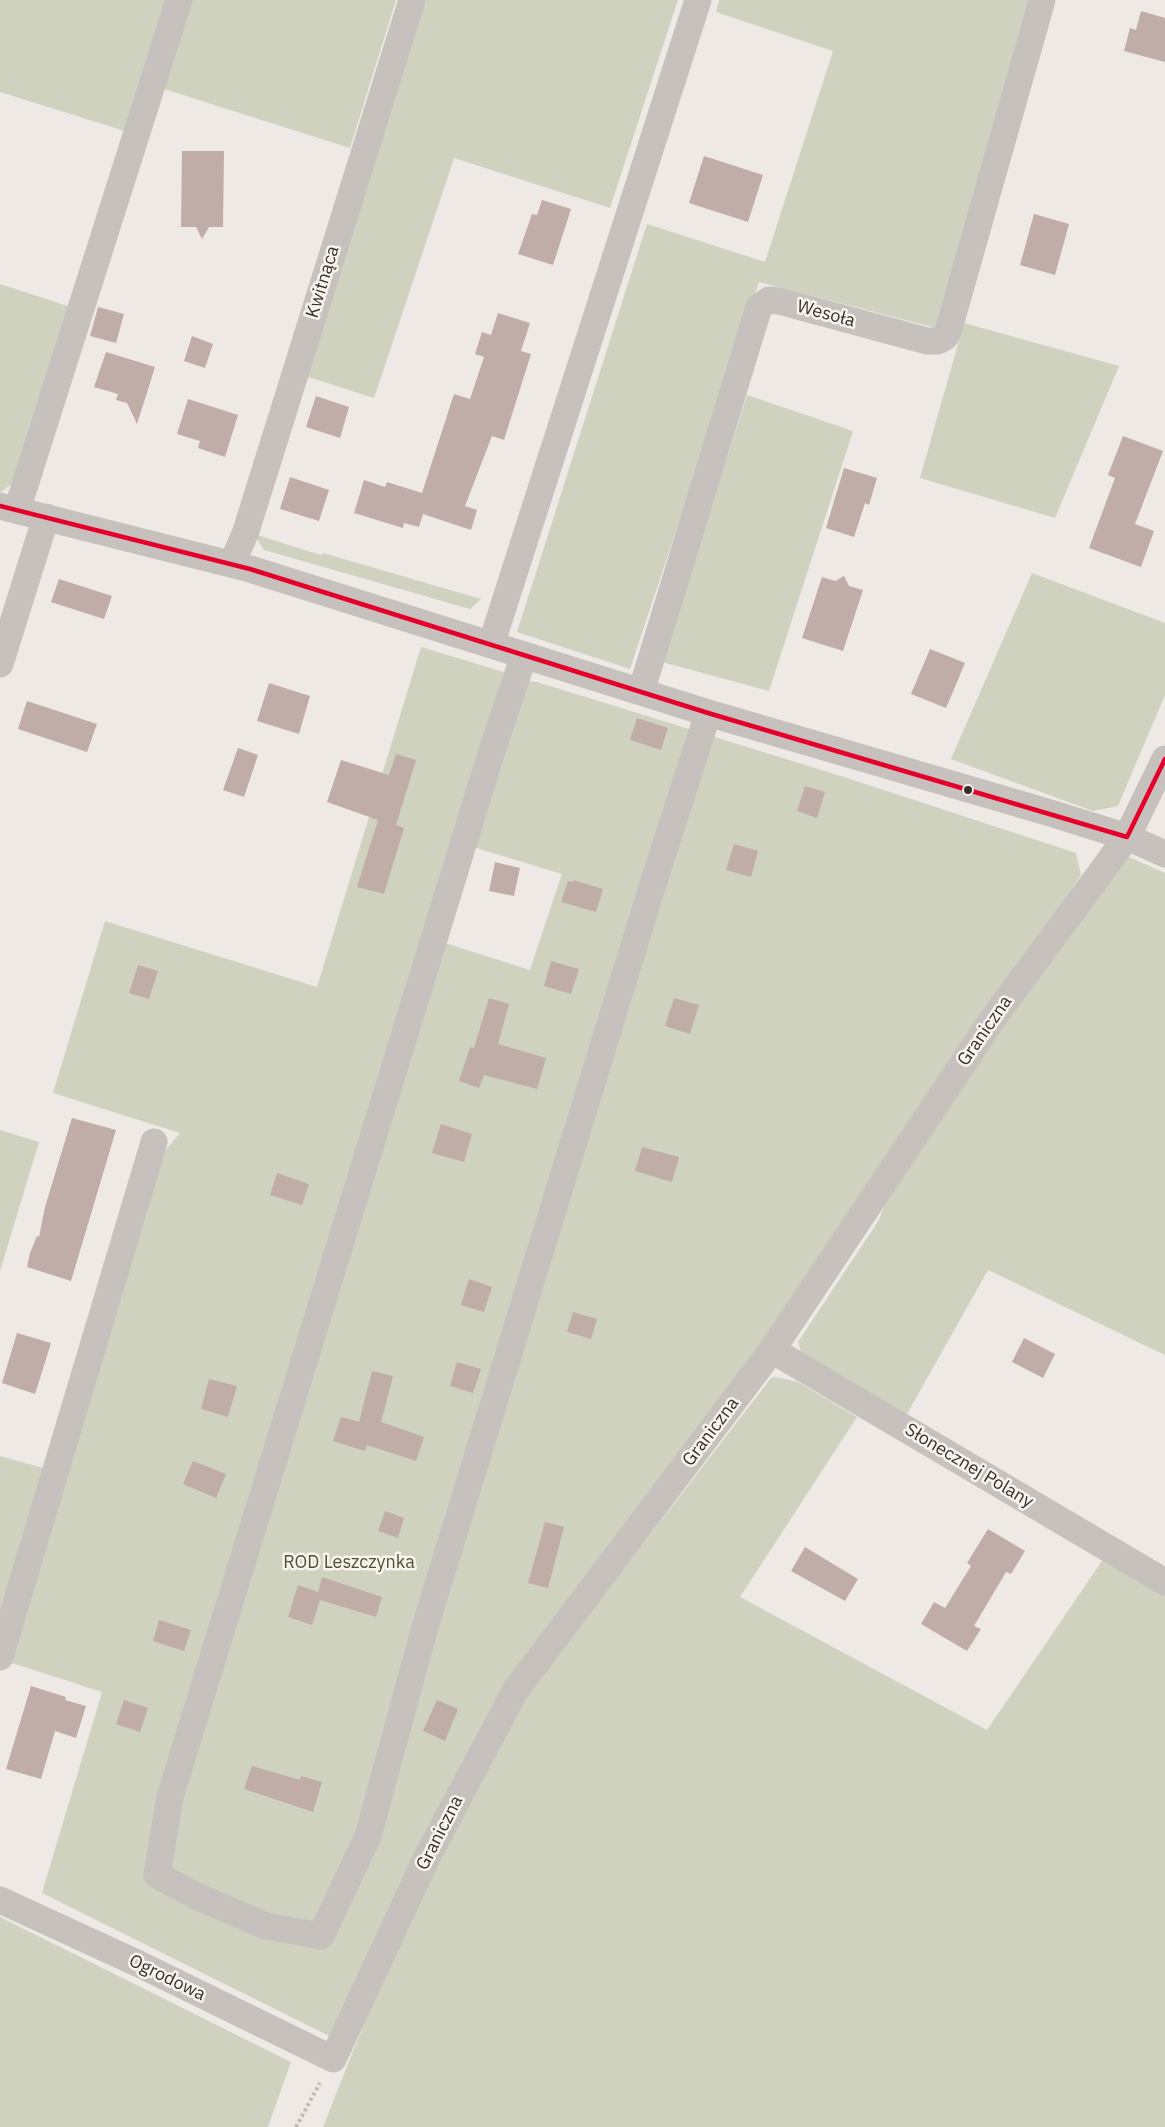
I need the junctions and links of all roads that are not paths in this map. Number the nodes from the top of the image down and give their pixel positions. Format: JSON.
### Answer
{"nodes":[{"id":1,"x":178,"y":0,"type":"edge"},
{"id":2,"x":412,"y":0,"type":"edge"},
{"id":3,"x":698,"y":0,"type":"edge"},
{"id":4,"x":1042,"y":0,"type":"edge"},
{"id":5,"x":9,"y":508,"type":"edge"},
{"id":6,"x":46,"y":518,"type":"junction"},
{"id":7,"x":232,"y":564,"type":"junction"},
{"id":8,"x":491,"y":645,"type":"junction"},
{"id":9,"x":524,"y":655,"type":"junction"},
{"id":10,"x":0,"y":664,"type":"edge"},
{"id":11,"x":641,"y":692,"type":"junction"},
{"id":12,"x":708,"y":713,"type":"junction"},
{"id":13,"x":1165,"y":759,"type":"edge"},
{"id":14,"x":1127,"y":837,"type":"junction"},
{"id":15,"x":1165,"y":854,"type":"edge"},
{"id":16,"x":154,"y":1142,"type":"dead end"},
{"id":17,"x":772,"y":1350,"type":"junction"},
{"id":18,"x":1165,"y":1582,"type":"edge"},
{"id":19,"x":0,"y":1657,"type":"edge"},
{"id":20,"x":0,"y":1900,"type":"edge"},
{"id":21,"x":333,"y":2059,"type":"joint"}],
"edges":[{"from":1,"to":5,"type":"street"},
{"from":2,"to":7,"type":"street","name":"Kwitnąca"},
{"from":3,"to":8,"type":"street"},
{"from":4,"to":11,"type":"street","name":"Wesoła"},
{"from":5,"to":6,"type":"street"},
{"from":6,"to":7,"type":"street"},
{"from":6,"to":10,"type":"street"},
{"from":7,"to":8,"type":"street"},
{"from":8,"to":9,"type":"street"},
{"from":9,"to":11,"type":"street"},
{"from":9,"to":12,"type":"street"},
{"from":11,"to":12,"type":"street"},
{"from":12,"to":14,"type":"street"},
{"from":13,"to":14,"type":"street","name":"Graniczna"},
{"from":14,"to":15,"type":"street"},
{"from":14,"to":17,"type":"street","name":"Graniczna"},
{"from":16,"to":19,"type":"street"},
{"from":17,"to":18,"type":"street","name":"Słonecznej Polany"},
{"from":17,"to":21,"type":"street","name":"Graniczna"},
{"from":20,"to":21,"type":"street","name":"Ogrodowa"}]}
